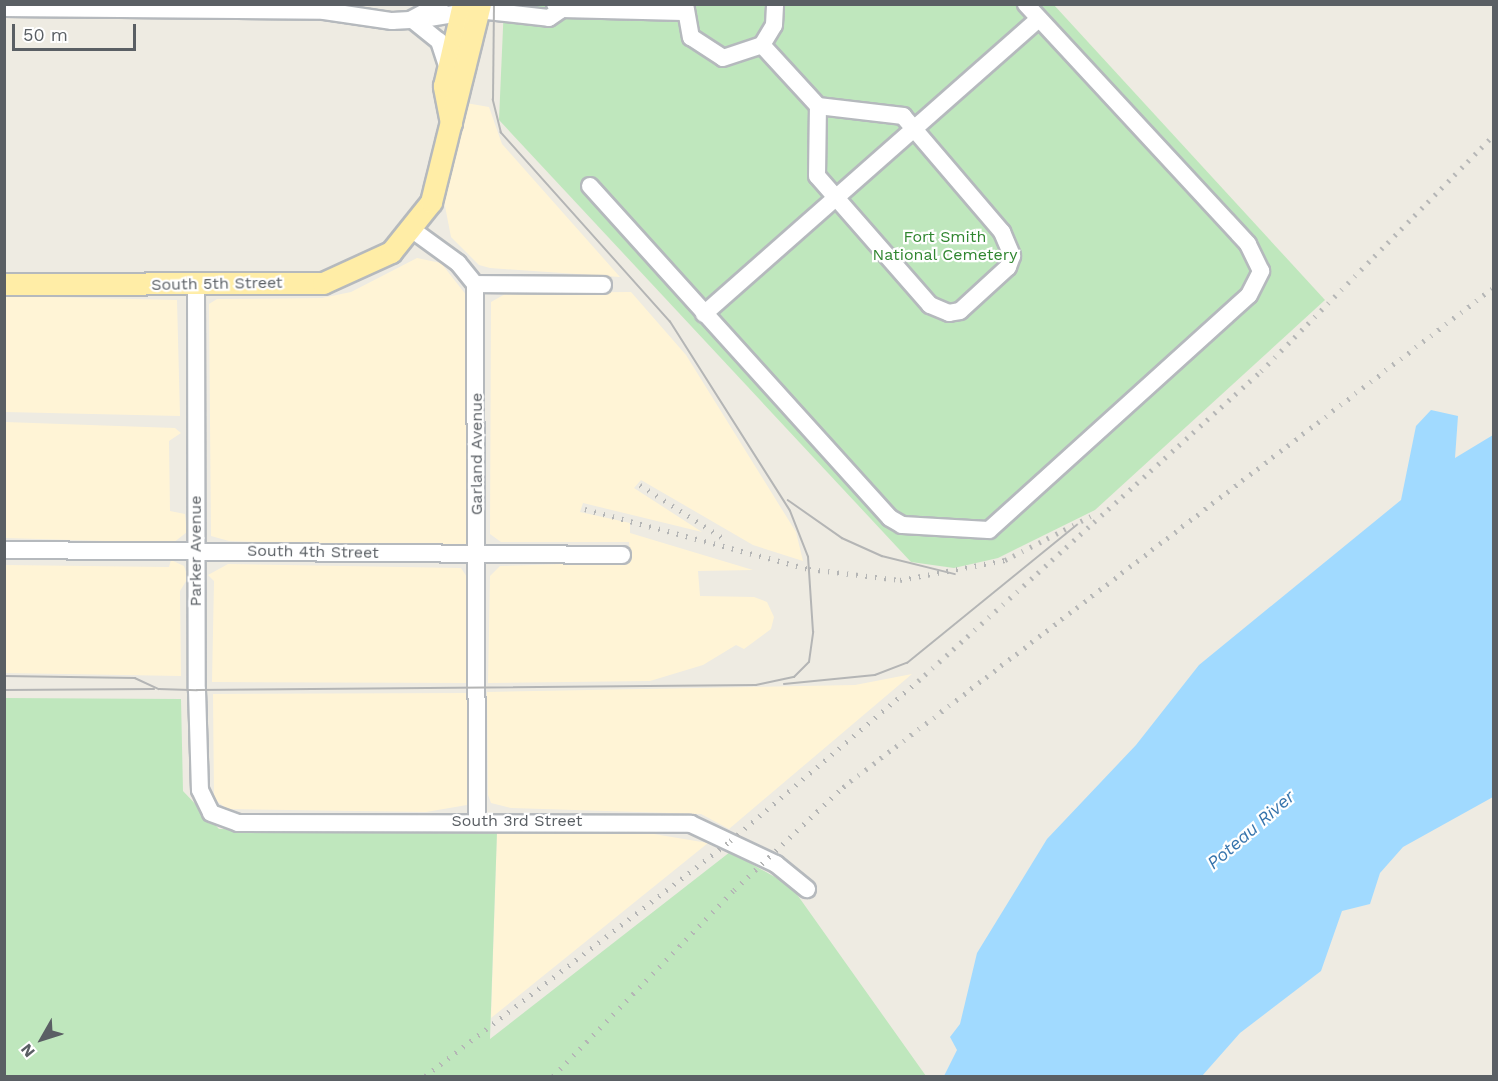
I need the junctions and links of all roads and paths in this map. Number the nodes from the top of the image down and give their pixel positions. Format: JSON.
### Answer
{"nodes":[{"id":1,"x":354,"y":4,"type":"edge"},
{"id":2,"x":440,"y":4,"type":"edge"},
{"id":3,"x":775,"y":4,"type":"edge"},
{"id":4,"x":1026,"y":4,"type":"edge"},
{"id":5,"x":560,"y":6,"type":"edge"},
{"id":6,"x":198,"y":7,"type":"edge"},
{"id":7,"x":4,"y":8,"type":"edge"},
{"id":8,"x":471,"y":8,"type":"edge"},
{"id":9,"x":684,"y":8,"type":"edge"},
{"id":10,"x":324,"y":11,"type":"junction"},
{"id":11,"x":1039,"y":19,"type":"junction"},
{"id":12,"x":410,"y":20,"type":"junction"},
{"id":13,"x":762,"y":45,"type":"junction"},
{"id":14,"x":447,"y":66,"type":"junction"},
{"id":15,"x":818,"y":106,"type":"junction"},
{"id":16,"x":451,"y":124,"type":"junction"},
{"id":17,"x":914,"y":129,"type":"junction"},
{"id":18,"x":590,"y":186,"type":"dead end"},
{"id":19,"x":834,"y":199,"type":"junction"},
{"id":20,"x":414,"y":231,"type":"junction"},
{"id":21,"x":4,"y":284,"type":"edge"},
{"id":22,"x":475,"y":284,"type":"junction"},
{"id":23,"x":603,"y":285,"type":"dead end"},
{"id":24,"x":196,"y":286,"type":"junction"},
{"id":25,"x":704,"y":314,"type":"junction"},
{"id":26,"x":4,"y":550,"type":"edge"},
{"id":27,"x":195,"y":551,"type":"junction"},
{"id":28,"x":478,"y":554,"type":"junction"},
{"id":29,"x":622,"y":555,"type":"dead end"},
{"id":30,"x":211,"y":813,"type":"joint"},
{"id":31,"x":477,"y":821,"type":"junction"},
{"id":32,"x":807,"y":889,"type":"dead end"}],
"edges":[{"from":1,"to":10,"type":"street"},
{"from":2,"to":12,"type":"street"},
{"from":3,"to":13,"type":"street"},
{"from":4,"to":11,"type":"street"},
{"from":5,"to":8,"type":"street"},
{"from":5,"to":9,"type":"street"},
{"from":6,"to":7,"type":"street"},
{"from":6,"to":10,"type":"street"},
{"from":8,"to":12,"type":"street"},
{"from":8,"to":14,"type":"main road"},
{"from":8,"to":16,"type":"main road"},
{"from":9,"to":13,"type":"street"},
{"from":10,"to":12,"type":"street"},
{"from":11,"to":17,"type":"street"},
{"from":11,"to":25,"type":"street"},
{"from":12,"to":14,"type":"street"},
{"from":13,"to":15,"type":"street"},
{"from":14,"to":16,"type":"main road"},
{"from":15,"to":17,"type":"street"},
{"from":15,"to":19,"type":"street"},
{"from":16,"to":20,"type":"main road"},
{"from":17,"to":19,"type":"street"},
{"from":17,"to":19,"type":"street"},
{"from":18,"to":25,"type":"street"},
{"from":19,"to":25,"type":"street"},
{"from":20,"to":22,"type":"street"},
{"from":20,"to":24,"type":"main road","name":"South 5th Street"},
{"from":21,"to":24,"type":"main road","name":"South 5th Street"},
{"from":22,"to":23,"type":"street"},
{"from":22,"to":28,"type":"street","name":"Garland Avenue"},
{"from":24,"to":27,"type":"street","name":"Parker Avenue"},
{"from":26,"to":27,"type":"street","name":"South 4th Street"},
{"from":27,"to":28,"type":"street","name":"South 4th Street"},
{"from":27,"to":30,"type":"street","name":"Parker Avenue"},
{"from":28,"to":29,"type":"street","name":"South 4th Street"},
{"from":28,"to":31,"type":"street","name":"Garland Avenue"},
{"from":30,"to":31,"type":"street","name":"South 3rd Street"},
{"from":31,"to":32,"type":"street","name":"South 3rd Street"}]}
